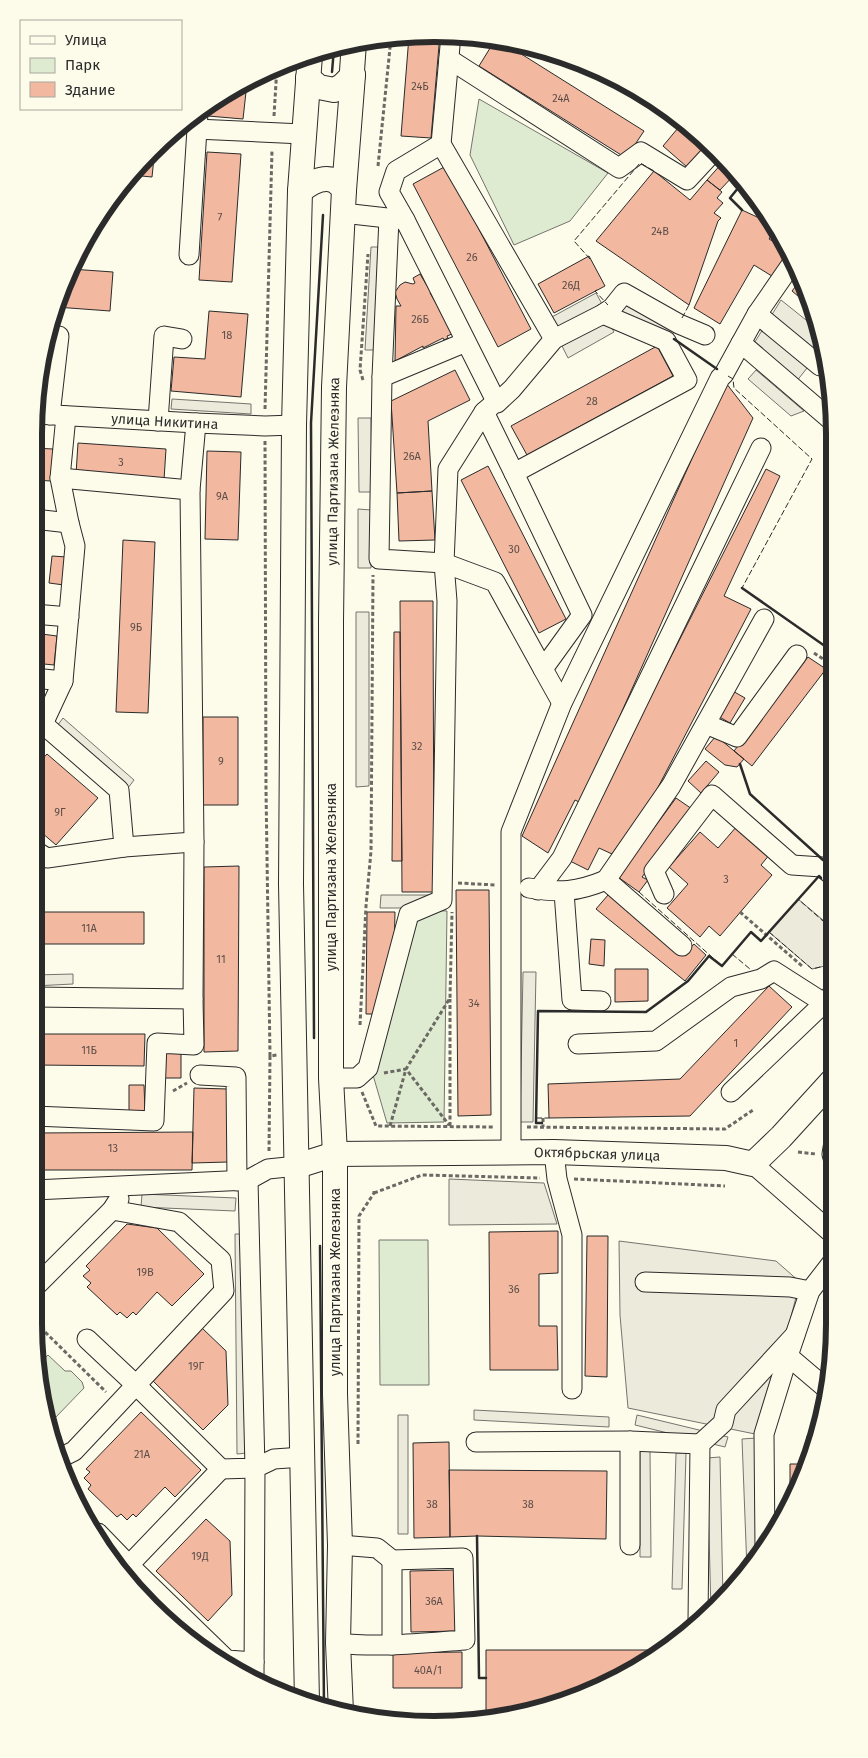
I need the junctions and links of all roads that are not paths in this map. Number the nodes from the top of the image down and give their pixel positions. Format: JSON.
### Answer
{"nodes":[{"id":1,"x":450,"y":43,"type":"edge"},
{"id":2,"x":353,"y":51,"type":"edge"},
{"id":3,"x":449,"y":59,"type":"junction"},
{"id":4,"x":309,"y":67,"type":"edge"},
{"id":5,"x":353,"y":75,"type":"junction"},
{"id":6,"x":198,"y":121,"type":"edge"},
{"id":7,"x":197,"y":122,"type":"edge"},
{"id":8,"x":304,"y":134,"type":"junction"},
{"id":9,"x":441,"y":144,"type":"junction"},
{"id":10,"x":710,"y":156,"type":"edge"},
{"id":11,"x":344,"y":190,"type":"junction"},
{"id":12,"x":300,"y":191,"type":"junction"},
{"id":13,"x":343,"y":213,"type":"junction"},
{"id":14,"x":397,"y":219,"type":"junction"},
{"id":15,"x":189,"y":255,"type":"dead end"},
{"id":16,"x":789,"y":269,"type":"edge"},
{"id":17,"x":603,"y":314,"type":"junction"},
{"id":18,"x":758,"y":314,"type":"junction"},
{"id":19,"x":705,"y":335,"type":"dead end"},
{"id":20,"x":55,"y":336,"type":"edge"},
{"id":21,"x":182,"y":339,"type":"dead end"},
{"id":22,"x":554,"y":339,"type":"junction"},
{"id":23,"x":466,"y":342,"type":"junction"},
{"id":24,"x":741,"y":343,"type":"junction"},
{"id":25,"x":819,"y":365,"type":"edge"},
{"id":26,"x":382,"y":377,"type":"junction"},
{"id":27,"x":490,"y":408,"type":"junction"},
{"id":28,"x":51,"y":415,"type":"edge"},
{"id":29,"x":825,"y":415,"type":"edge"},
{"id":30,"x":158,"y":421,"type":"junction"},
{"id":31,"x":196,"y":423,"type":"junction"},
{"id":32,"x":294,"y":426,"type":"junction"},
{"id":33,"x":761,"y":448,"type":"dead end"},
{"id":34,"x":514,"y":473,"type":"junction"},
{"id":35,"x":60,"y":478,"type":"junction"},
{"id":36,"x":190,"y":490,"type":"junction"},
{"id":37,"x":42,"y":520,"type":"edge"},
{"id":38,"x":69,"y":523,"type":"junction"},
{"id":39,"x":444,"y":563,"type":"junction"},
{"id":40,"x":42,"y":615,"type":"edge"},
{"id":41,"x":69,"y":617,"type":"junction"},
{"id":42,"x":764,"y":619,"type":"dead end"},
{"id":43,"x":804,"y":654,"type":"road end"},
{"id":44,"x":543,"y":670,"type":"junction"},
{"id":45,"x":42,"y":679,"type":"edge"},
{"id":46,"x":63,"y":681,"type":"junction"},
{"id":47,"x":562,"y":703,"type":"junction"},
{"id":48,"x":42,"y":722,"type":"edge"},
{"id":49,"x":706,"y":724,"type":"junction"},
{"id":50,"x":42,"y":730,"type":"edge"},
{"id":51,"x":194,"y":842,"type":"junction"},
{"id":52,"x":124,"y":847,"type":"junction"},
{"id":53,"x":42,"y":855,"type":"edge"},
{"id":54,"x":826,"y":870,"type":"edge"},
{"id":55,"x":606,"y":880,"type":"junction"},
{"id":56,"x":510,"y":886,"type":"junction"},
{"id":57,"x":538,"y":890,"type":"junction"},
{"id":58,"x":564,"y":892,"type":"junction"},
{"id":59,"x":664,"y":894,"type":"dead end"},
{"id":60,"x":682,"y":946,"type":"dead end"},
{"id":61,"x":826,"y":997,"type":"edge"},
{"id":62,"x":42,"y":998,"type":"edge"},
{"id":63,"x":193,"y":999,"type":"junction"},
{"id":64,"x":826,"y":1000,"type":"edge"},
{"id":65,"x":601,"y":1001,"type":"dead end"},
{"id":66,"x":578,"y":1044,"type":"dead end"},
{"id":67,"x":200,"y":1075,"type":"road end"},
{"id":68,"x":331,"y":1078,"type":"junction"},
{"id":69,"x":826,"y":1088,"type":"edge"},
{"id":70,"x":731,"y":1092,"type":"dead end"},
{"id":71,"x":42,"y":1116,"type":"edge"},
{"id":72,"x":554,"y":1152,"type":"junction"},
{"id":73,"x":335,"y":1154,"type":"junction"},
{"id":74,"x":511,"y":1154,"type":"junction"},
{"id":75,"x":753,"y":1164,"type":"junction"},
{"id":76,"x":297,"y":1166,"type":"junction"},
{"id":77,"x":242,"y":1180,"type":"junction"},
{"id":78,"x":122,"y":1186,"type":"junction"},
{"id":79,"x":42,"y":1190,"type":"edge"},
{"id":80,"x":112,"y":1210,"type":"junction"},
{"id":81,"x":826,"y":1228,"type":"edge"},
{"id":82,"x":826,"y":1270,"type":"edge"},
{"id":83,"x":42,"y":1274,"type":"edge"},
{"id":84,"x":646,"y":1282,"type":"dead end"},
{"id":85,"x":810,"y":1291,"type":"junction"},
{"id":86,"x":795,"y":1335,"type":"junction"},
{"id":87,"x":87,"y":1339,"type":"dead end"},
{"id":88,"x":788,"y":1356,"type":"junction"},
{"id":89,"x":821,"y":1384,"type":"edge"},
{"id":90,"x":136,"y":1385,"type":"junction"},
{"id":91,"x":572,"y":1389,"type":"dead end"},
{"id":92,"x":630,"y":1441,"type":"junction"},
{"id":93,"x":476,"y":1442,"type":"dead end"},
{"id":94,"x":700,"y":1444,"type":"junction"},
{"id":95,"x":65,"y":1455,"type":"edge"},
{"id":96,"x":303,"y":1456,"type":"junction"},
{"id":97,"x":255,"y":1468,"type":"junction"},
{"id":98,"x":221,"y":1469,"type":"junction"},
{"id":99,"x":765,"y":1534,"type":"edge"},
{"id":100,"x":340,"y":1545,"type":"junction"},
{"id":101,"x":630,"y":1545,"type":"dead end"},
{"id":102,"x":392,"y":1560,"type":"junction"},
{"id":103,"x":127,"y":1567,"type":"edge"},
{"id":104,"x":145,"y":1588,"type":"edge"},
{"id":105,"x":698,"y":1613,"type":"edge"},
{"id":106,"x":196,"y":1635,"type":"edge"},
{"id":107,"x":338,"y":1643,"type":"junction"},
{"id":108,"x":392,"y":1645,"type":"junction"},
{"id":109,"x":254,"y":1671,"type":"edge"},
{"id":110,"x":307,"y":1695,"type":"edge"},
{"id":111,"x":340,"y":1704,"type":"edge"}],
"edges":[{"from":1,"to":3,"type":"street"},
{"from":2,"to":5,"type":"main road","name":"улица Партизана Железняка"},
{"from":3,"to":9,"type":"street"},
{"from":3,"to":10,"type":"street"},
{"from":4,"to":5,"type":"main road"},
{"from":4,"to":8,"type":"main road"},
{"from":5,"to":11,"type":"main road","name":"улица Партизана Железняка"},
{"from":6,"to":8,"type":"street"},
{"from":7,"to":15,"type":"street"},
{"from":8,"to":12,"type":"main road"},
{"from":9,"to":14,"type":"street"},
{"from":9,"to":22,"type":"street"},
{"from":11,"to":12,"type":"main road"},
{"from":11,"to":13,"type":"main road","name":"улица Партизана Железняка"},
{"from":12,"to":32,"type":"main road"},
{"from":13,"to":14,"type":"street"},
{"from":13,"to":68,"type":"main road","name":"улица Партизана Железняка"},
{"from":14,"to":23,"type":"street"},
{"from":14,"to":26,"type":"street"},
{"from":16,"to":18,"type":"street"},
{"from":17,"to":19,"type":"street"},
{"from":17,"to":22,"type":"street"},
{"from":17,"to":34,"type":"street"},
{"from":18,"to":24,"type":"street"},
{"from":18,"to":25,"type":"street"},
{"from":20,"to":28,"type":"street"},
{"from":21,"to":30,"type":"street"},
{"from":22,"to":27,"type":"street"},
{"from":23,"to":26,"type":"street"},
{"from":23,"to":27,"type":"street"},
{"from":24,"to":29,"type":"street"},
{"from":24,"to":47,"type":"street"},
{"from":26,"to":39,"type":"street"},
{"from":27,"to":34,"type":"street"},
{"from":27,"to":39,"type":"street"},
{"from":28,"to":30,"type":"street","name":"улица Никитина"},
{"from":28,"to":35,"type":"street"},
{"from":30,"to":31,"type":"street","name":"улица Никитина"},
{"from":31,"to":32,"type":"street","name":"улица Никитина"},
{"from":31,"to":36,"type":"street"},
{"from":32,"to":76,"type":"main road"},
{"from":33,"to":57,"type":"street"},
{"from":34,"to":44,"type":"street"},
{"from":35,"to":36,"type":"street"},
{"from":35,"to":38,"type":"street"},
{"from":36,"to":51,"type":"street"},
{"from":37,"to":38,"type":"street"},
{"from":38,"to":41,"type":"street"},
{"from":39,"to":44,"type":"street"},
{"from":39,"to":68,"type":"street"},
{"from":40,"to":41,"type":"street"},
{"from":41,"to":46,"type":"street"},
{"from":42,"to":49,"type":"street"},
{"from":43,"to":49,"type":"street"},
{"from":44,"to":47,"type":"street"},
{"from":45,"to":46,"type":"street"},
{"from":46,"to":48,"type":"street"},
{"from":47,"to":56,"type":"street"},
{"from":49,"to":55,"type":"street"},
{"from":50,"to":52,"type":"street"},
{"from":51,"to":52,"type":"street"},
{"from":51,"to":63,"type":"street"},
{"from":52,"to":53,"type":"street"},
{"from":54,"to":59,"type":"street"},
{"from":55,"to":58,"type":"street"},
{"from":55,"to":60,"type":"street"},
{"from":56,"to":57,"type":"street"},
{"from":56,"to":74,"type":"street"},
{"from":57,"to":58,"type":"street"},
{"from":58,"to":65,"type":"street"},
{"from":61,"to":66,"type":"street"},
{"from":62,"to":63,"type":"street"},
{"from":63,"to":71,"type":"street"},
{"from":64,"to":70,"type":"street"},
{"from":67,"to":77,"type":"street"},
{"from":68,"to":73,"type":"main road","name":"улица Партизана Железняка"},
{"from":69,"to":75,"type":"main road"},
{"from":72,"to":74,"type":"main road","name":"Октябрьская улица"},
{"from":72,"to":75,"type":"main road","name":"Октябрьская улица"},
{"from":72,"to":91,"type":"street"},
{"from":73,"to":74,"type":"main road","name":"Октябрьская улица"},
{"from":73,"to":76,"type":"main road","name":"Октябрьская улица"},
{"from":73,"to":100,"type":"main road","name":"улица Партизана Железняка"},
{"from":75,"to":81,"type":"street","name":"Октябрьская улица"},
{"from":76,"to":77,"type":"street"},
{"from":76,"to":96,"type":"main road"},
{"from":77,"to":78,"type":"street"},
{"from":77,"to":97,"type":"street"},
{"from":78,"to":79,"type":"street"},
{"from":78,"to":80,"type":"street"},
{"from":80,"to":83,"type":"street"},
{"from":80,"to":90,"type":"street"},
{"from":82,"to":85,"type":"street"},
{"from":84,"to":85,"type":"street"},
{"from":85,"to":86,"type":"street"},
{"from":86,"to":88,"type":"street"},
{"from":86,"to":94,"type":"street"},
{"from":87,"to":90,"type":"street"},
{"from":88,"to":89,"type":"street"},
{"from":88,"to":99,"type":"street"},
{"from":90,"to":95,"type":"street"},
{"from":90,"to":98,"type":"street"},
{"from":92,"to":93,"type":"street"},
{"from":92,"to":94,"type":"street"},
{"from":92,"to":101,"type":"street"},
{"from":94,"to":105,"type":"street"},
{"from":96,"to":97,"type":"street"},
{"from":96,"to":110,"type":"main road"},
{"from":97,"to":98,"type":"street"},
{"from":97,"to":109,"type":"street"},
{"from":98,"to":103,"type":"street"},
{"from":100,"to":102,"type":"street"},
{"from":100,"to":107,"type":"main road","name":"улица Партизана Железняка"},
{"from":102,"to":108,"type":"street"},
{"from":102,"to":108,"type":"street"},
{"from":104,"to":106,"type":"street"},
{"from":107,"to":108,"type":"street"},
{"from":107,"to":111,"type":"main road","name":"улица Партизана Железняка"}]}
